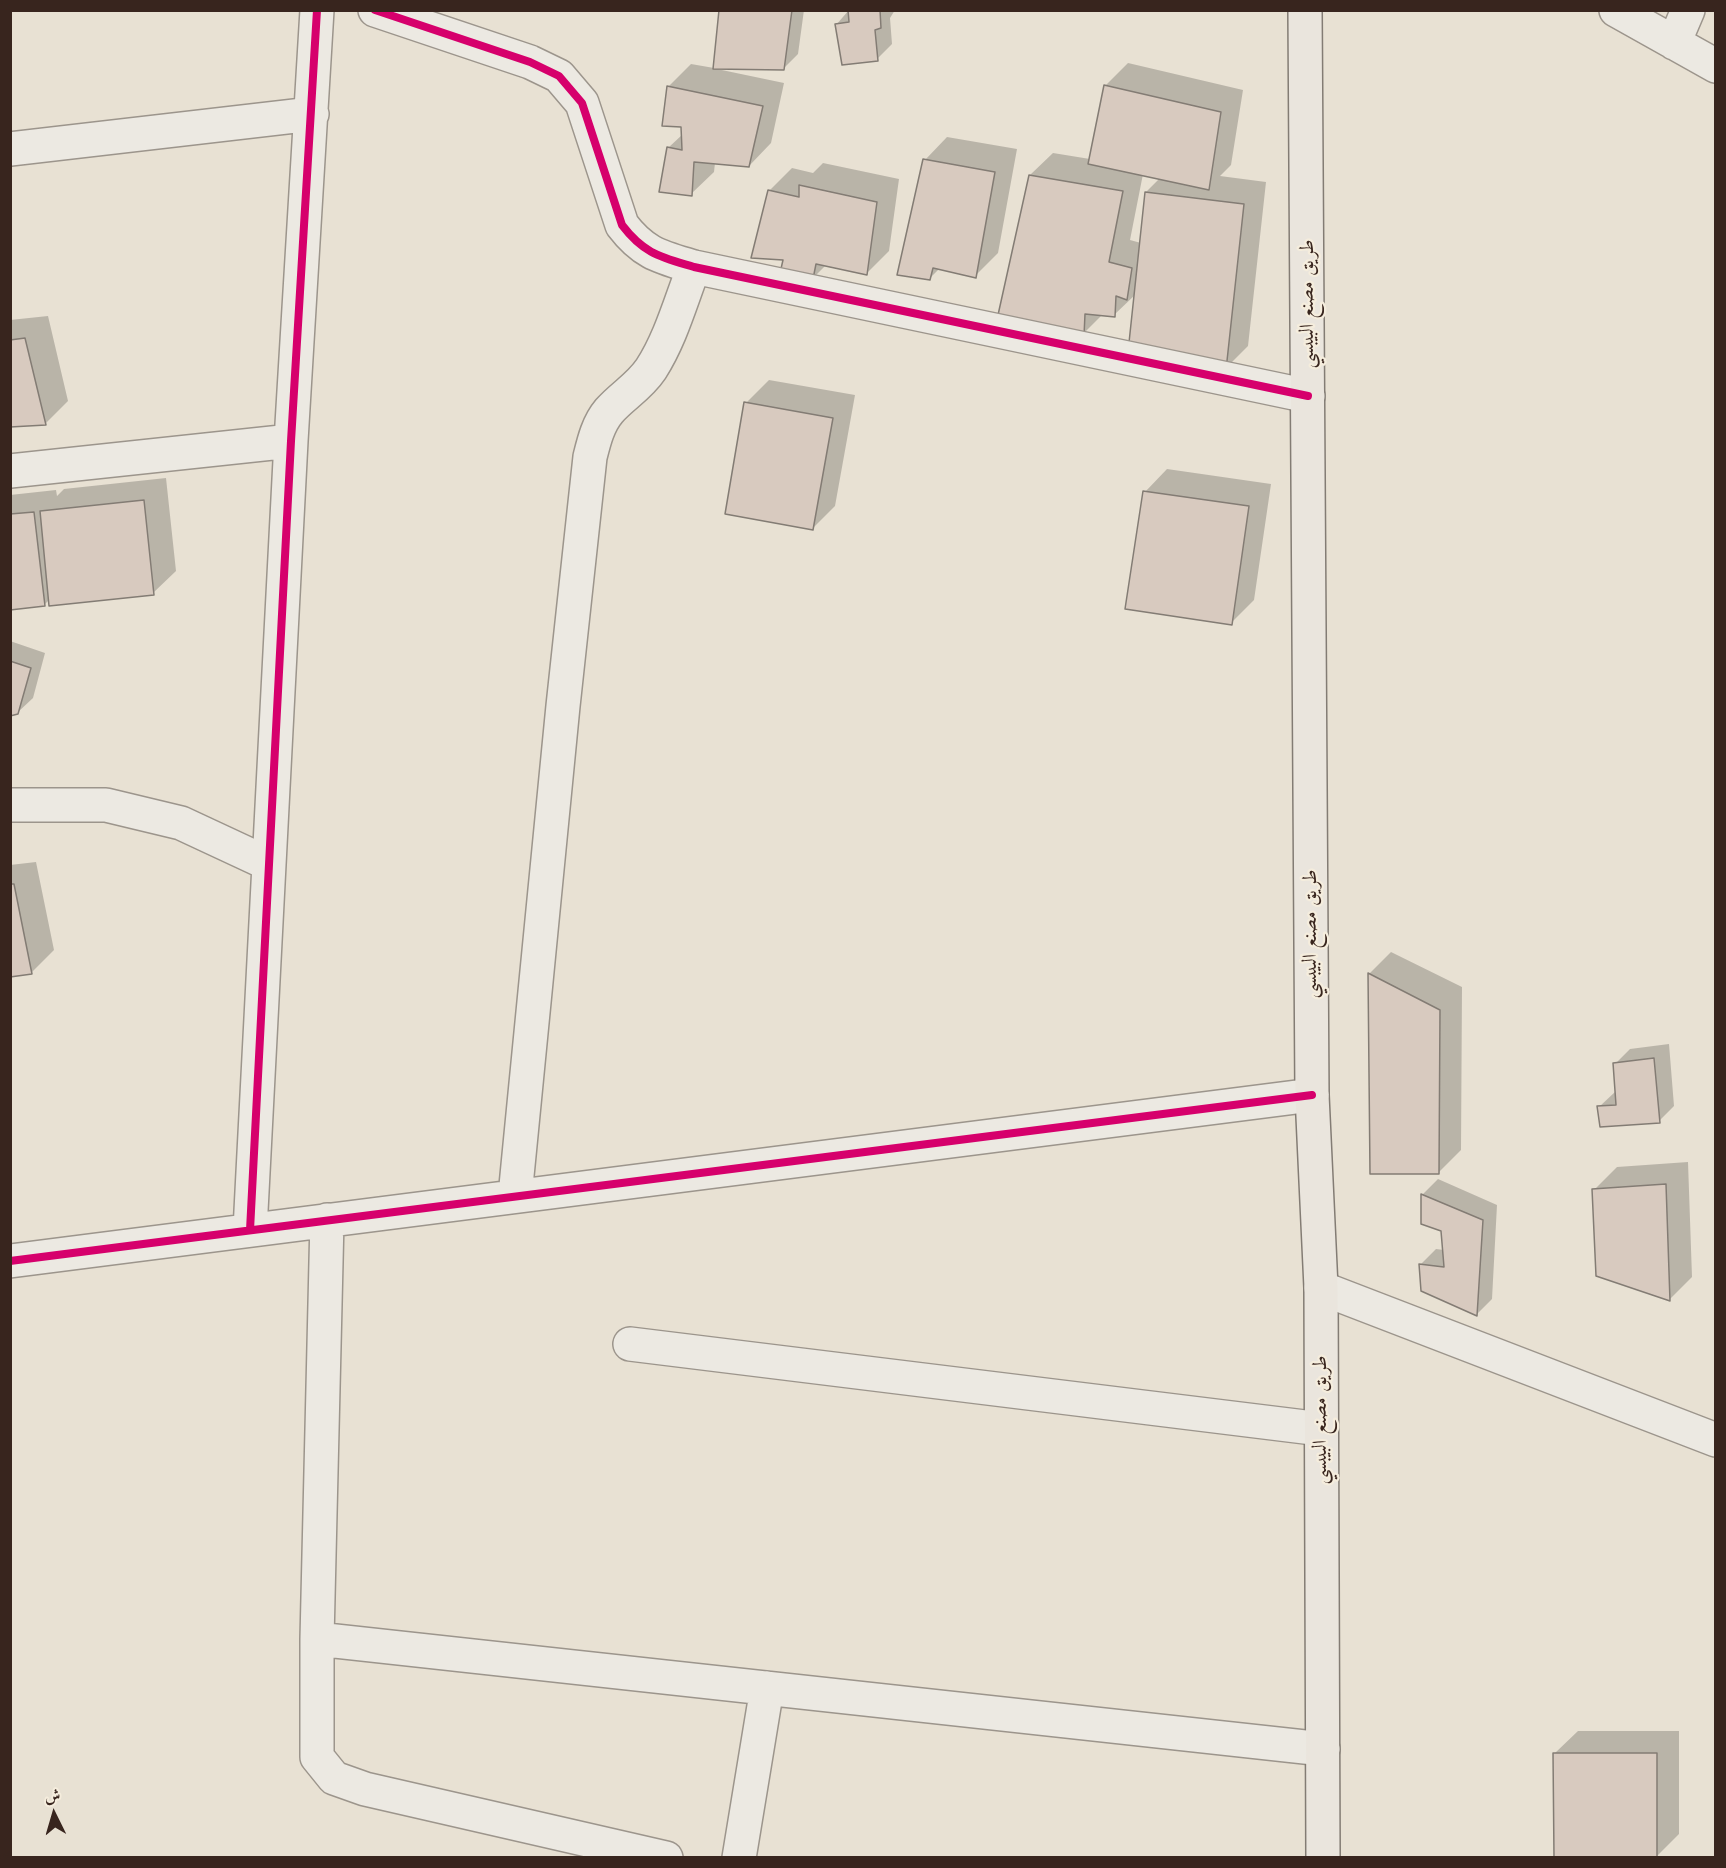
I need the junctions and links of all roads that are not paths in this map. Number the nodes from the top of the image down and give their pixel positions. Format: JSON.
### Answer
{"nodes":[{"id":1,"x":317,"y":10,"type":"edge"},
{"id":2,"x":375,"y":10,"type":"edge"},
{"id":3,"x":1305,"y":10,"type":"edge"},
{"id":4,"x":1616,"y":10,"type":"edge"},
{"id":5,"x":1688,"y":10,"type":"edge"},
{"id":6,"x":1674,"y":43,"type":"junction"},
{"id":7,"x":1716,"y":66,"type":"edge"},
{"id":8,"x":312,"y":114,"type":"junction"},
{"id":9,"x":10,"y":149,"type":"edge"},
{"id":10,"x":694,"y":267,"type":"junction"},
{"id":11,"x":1308,"y":396,"type":"junction"},
{"id":12,"x":291,"y":441,"type":"junction"},
{"id":13,"x":10,"y":471,"type":"edge"},
{"id":14,"x":10,"y":805,"type":"edge"},
{"id":15,"x":269,"y":864,"type":"junction"},
{"id":16,"x":1312,"y":1095,"type":"junction"},
{"id":17,"x":515,"y":1196,"type":"junction"},
{"id":18,"x":327,"y":1220,"type":"junction"},
{"id":19,"x":250,"y":1230,"type":"junction"},
{"id":20,"x":10,"y":1261,"type":"edge"},
{"id":21,"x":1321,"y":1288,"type":"junction"},
{"id":22,"x":630,"y":1344,"type":"dead end"},
{"id":23,"x":1321,"y":1429,"type":"junction"},
{"id":24,"x":1716,"y":1440,"type":"edge"},
{"id":25,"x":317,"y":1639,"type":"junction"},
{"id":26,"x":767,"y":1688,"type":"junction"},
{"id":27,"x":1323,"y":1749,"type":"junction"},
{"id":28,"x":666,"y":1857,"type":"edge"},
{"id":29,"x":739,"y":1857,"type":"edge"},
{"id":30,"x":1323,"y":1857,"type":"edge"}],
"edges":[{"from":1,"to":8,"type":"street"},
{"from":2,"to":10,"type":"street"},
{"from":3,"to":11,"type":"main road","name":"طريق مصنع البيبسي"},
{"from":4,"to":6,"type":"street"},
{"from":5,"to":6,"type":"street"},
{"from":6,"to":7,"type":"street"},
{"from":8,"to":9,"type":"street"},
{"from":8,"to":12,"type":"street"},
{"from":10,"to":11,"type":"street"},
{"from":10,"to":17,"type":"street"},
{"from":11,"to":16,"type":"main road","name":"طريق مصنع البيبسي"},
{"from":12,"to":13,"type":"street"},
{"from":12,"to":15,"type":"street"},
{"from":14,"to":15,"type":"street"},
{"from":15,"to":19,"type":"street"},
{"from":16,"to":17,"type":"street"},
{"from":16,"to":21,"type":"main road","name":"طريق مصنع البيبسي"},
{"from":17,"to":18,"type":"street"},
{"from":18,"to":19,"type":"street"},
{"from":18,"to":25,"type":"street"},
{"from":19,"to":20,"type":"street"},
{"from":21,"to":23,"type":"main road","name":"طريق مصنع البيبسي"},
{"from":21,"to":24,"type":"street"},
{"from":22,"to":23,"type":"street"},
{"from":23,"to":27,"type":"main road","name":"طريق مصنع البيبسي"},
{"from":25,"to":26,"type":"street"},
{"from":25,"to":28,"type":"street"},
{"from":26,"to":27,"type":"street"},
{"from":26,"to":29,"type":"street"},
{"from":27,"to":30,"type":"main road","name":"طريق مصنع البيبسي"}]}
